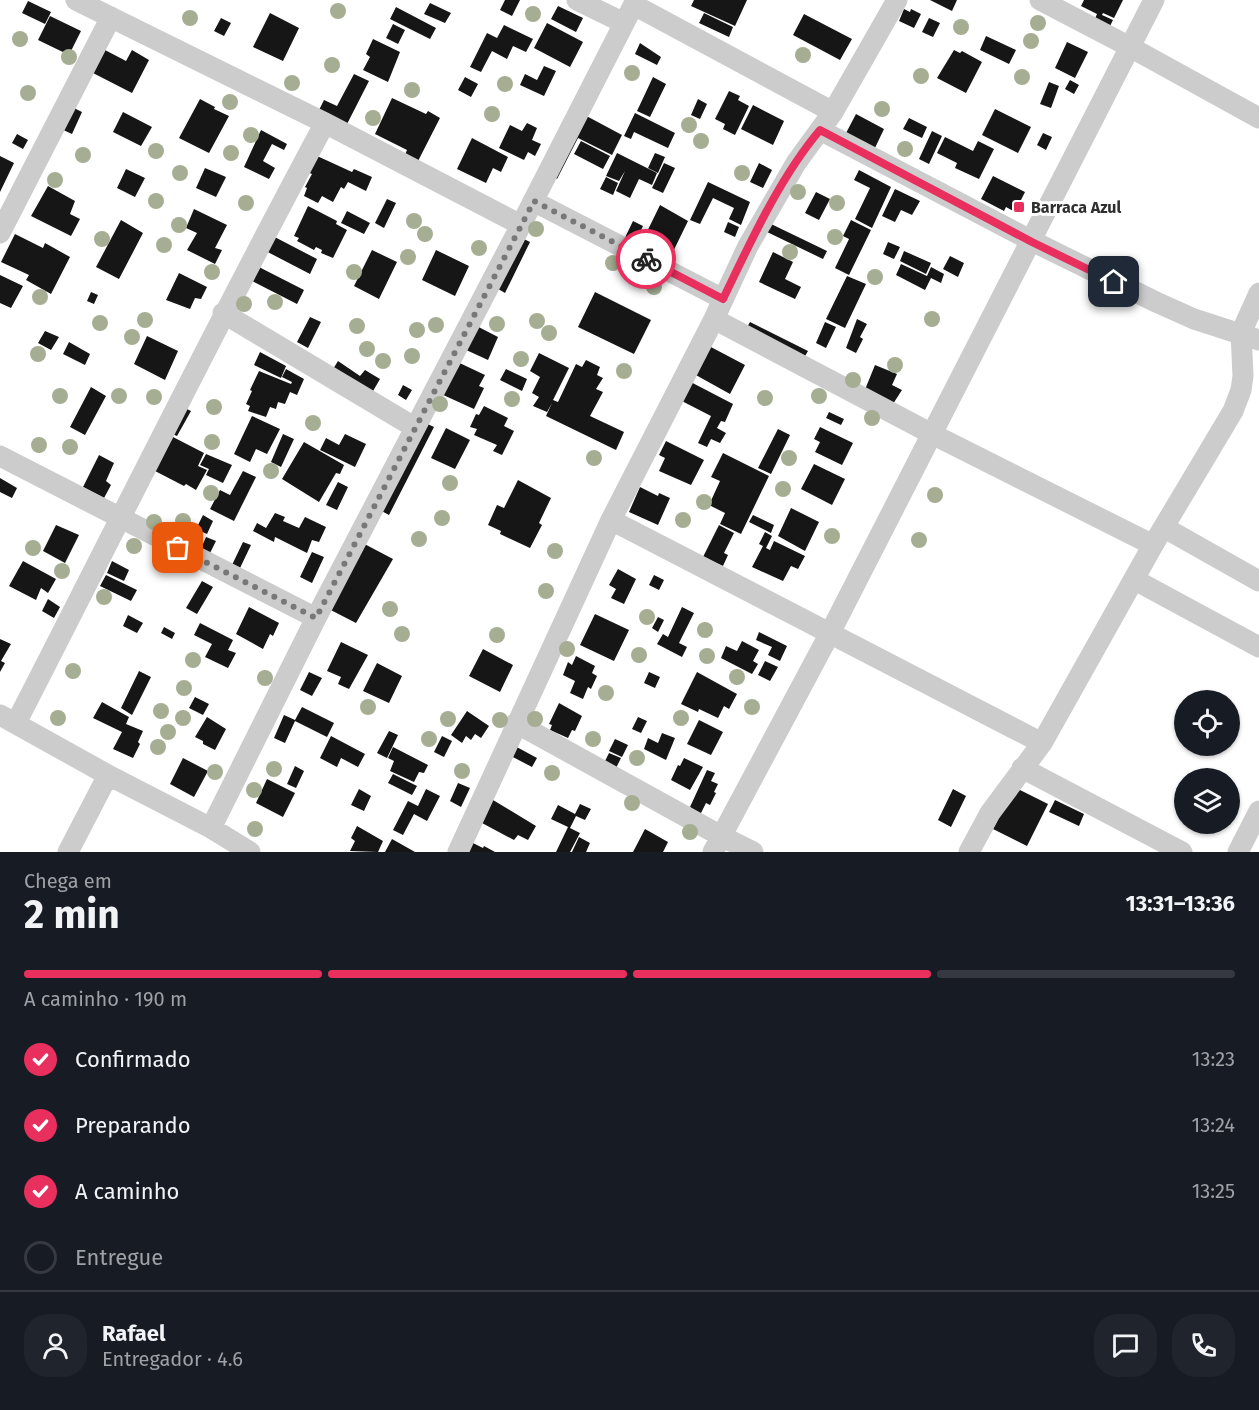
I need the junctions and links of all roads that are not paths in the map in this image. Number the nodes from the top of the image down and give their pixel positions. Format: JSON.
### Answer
{"nodes":[{"id":1,"x":76,"y":0,"type":"edge"},
{"id":2,"x":578,"y":0,"type":"edge"},
{"id":3,"x":897,"y":0,"type":"edge"},
{"id":4,"x":1040,"y":0,"type":"edge"},
{"id":5,"x":1154,"y":0,"type":"edge"},
{"id":6,"x":631,"y":9,"type":"edge"},
{"id":7,"x":111,"y":17,"type":"junction"},
{"id":8,"x":1130,"y":47,"type":"junction"},
{"id":9,"x":833,"y":112,"type":"junction"},
{"id":10,"x":1259,"y":118,"type":"edge"},
{"id":11,"x":325,"y":123,"type":"junction"},
{"id":12,"x":820,"y":130,"type":"junction"},
{"id":13,"x":534,"y":201,"type":"junction"},
{"id":14,"x":3,"y":221,"type":"edge"},
{"id":15,"x":521,"y":225,"type":"junction"},
{"id":16,"x":1032,"y":242,"type":"junction"},
{"id":17,"x":1259,"y":293,"type":"edge"},
{"id":18,"x":723,"y":299,"type":"junction"},
{"id":19,"x":223,"y":314,"type":"junction"},
{"id":20,"x":714,"y":319,"type":"junction"},
{"id":21,"x":1250,"y":337,"type":"edge"},
{"id":22,"x":414,"y":427,"type":"junction"},
{"id":23,"x":932,"y":434,"type":"junction"},
{"id":24,"x":0,"y":456,"type":"edge"},
{"id":25,"x":121,"y":519,"type":"junction"},
{"id":26,"x":611,"y":520,"type":"junction"},
{"id":27,"x":1159,"y":536,"type":"junction"},
{"id":28,"x":1135,"y":580,"type":"junction"},
{"id":29,"x":1259,"y":581,"type":"edge"},
{"id":30,"x":316,"y":618,"type":"junction"},
{"id":31,"x":830,"y":633,"type":"junction"},
{"id":32,"x":1259,"y":647,"type":"edge"},
{"id":33,"x":8,"y":719,"type":"edge"},
{"id":34,"x":516,"y":723,"type":"junction"},
{"id":35,"x":1042,"y":743,"type":"junction"},
{"id":36,"x":1022,"y":768,"type":"junction"},
{"id":37,"x":108,"y":776,"type":"junction"},
{"id":38,"x":1259,"y":811,"type":"edge"},
{"id":39,"x":212,"y":828,"type":"junction"},
{"id":40,"x":717,"y":844,"type":"edge"},
{"id":41,"x":68,"y":852,"type":"edge"},
{"id":42,"x":250,"y":852,"type":"edge"},
{"id":43,"x":458,"y":852,"type":"edge"},
{"id":44,"x":753,"y":852,"type":"edge"},
{"id":45,"x":969,"y":852,"type":"edge"},
{"id":46,"x":1182,"y":852,"type":"edge"},
{"id":47,"x":1238,"y":852,"type":"edge"}],
"edges":[{"from":1,"to":7,"type":"street"},
{"from":2,"to":6,"type":"street"},
{"from":3,"to":9,"type":"street"},
{"from":4,"to":8,"type":"street"},
{"from":5,"to":8,"type":"street"},
{"from":6,"to":9,"type":"street"},
{"from":6,"to":13,"type":"street"},
{"from":7,"to":11,"type":"street"},
{"from":7,"to":14,"type":"street"},
{"from":8,"to":10,"type":"street"},
{"from":8,"to":16,"type":"street"},
{"from":9,"to":12,"type":"street"},
{"from":11,"to":15,"type":"street"},
{"from":11,"to":19,"type":"street"},
{"from":12,"to":16,"type":"street"},
{"from":12,"to":18,"type":"street"},
{"from":13,"to":15,"type":"street"},
{"from":13,"to":18,"type":"street"},
{"from":15,"to":22,"type":"street"},
{"from":16,"to":21,"type":"street"},
{"from":16,"to":23,"type":"street"},
{"from":17,"to":21,"type":"street"},
{"from":18,"to":20,"type":"street"},
{"from":19,"to":22,"type":"street"},
{"from":19,"to":25,"type":"street"},
{"from":20,"to":23,"type":"street"},
{"from":20,"to":26,"type":"street"},
{"from":21,"to":27,"type":"street"},
{"from":22,"to":30,"type":"street"},
{"from":23,"to":27,"type":"street"},
{"from":23,"to":31,"type":"street"},
{"from":24,"to":25,"type":"street"},
{"from":25,"to":30,"type":"street"},
{"from":25,"to":33,"type":"street"},
{"from":26,"to":31,"type":"street"},
{"from":26,"to":34,"type":"street"},
{"from":27,"to":28,"type":"street"},
{"from":27,"to":29,"type":"street"},
{"from":28,"to":32,"type":"street"},
{"from":28,"to":35,"type":"street"},
{"from":30,"to":39,"type":"street"},
{"from":31,"to":35,"type":"street"},
{"from":31,"to":40,"type":"street"},
{"from":33,"to":37,"type":"street"},
{"from":34,"to":40,"type":"street"},
{"from":34,"to":43,"type":"street"},
{"from":35,"to":36,"type":"street"},
{"from":36,"to":45,"type":"street"},
{"from":36,"to":46,"type":"street"},
{"from":37,"to":39,"type":"street"},
{"from":37,"to":41,"type":"street"},
{"from":38,"to":47,"type":"street"},
{"from":39,"to":42,"type":"street"},
{"from":40,"to":44,"type":"street"}]}
